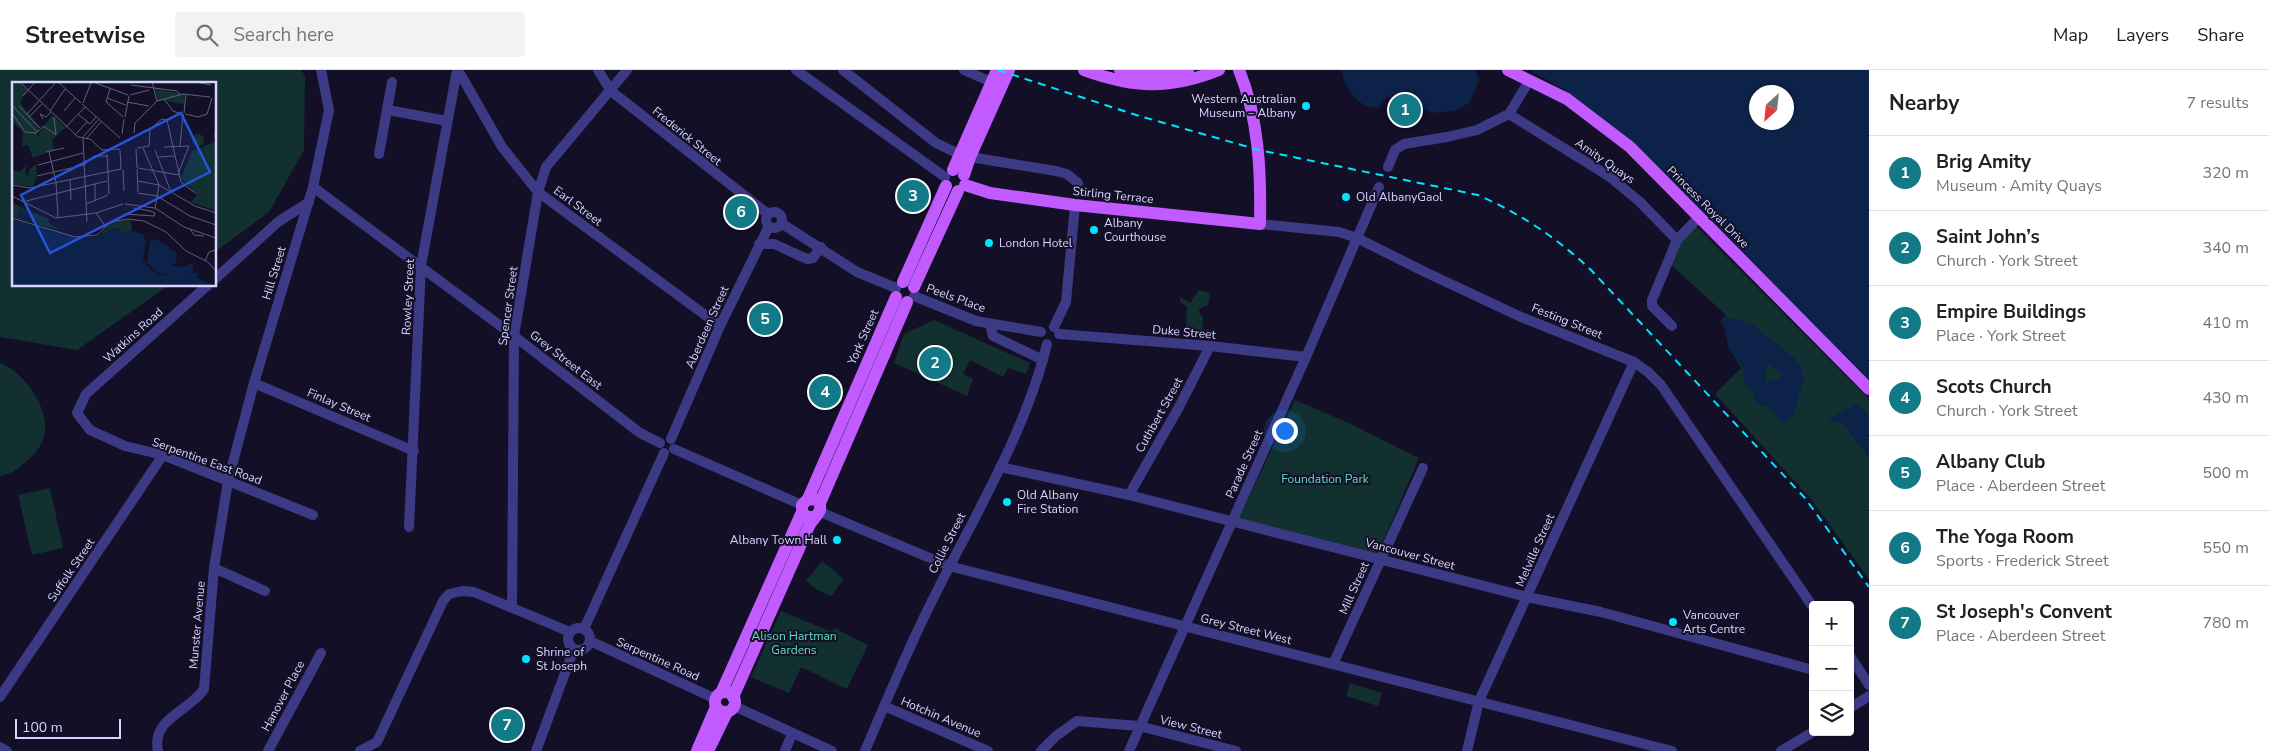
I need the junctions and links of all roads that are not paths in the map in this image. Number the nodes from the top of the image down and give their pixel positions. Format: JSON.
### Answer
{"nodes":[{"id":1,"x":321,"y":70,"type":"edge"},
{"id":2,"x":457,"y":70,"type":"edge"},
{"id":3,"x":598,"y":70,"type":"edge"},
{"id":4,"x":627,"y":70,"type":"edge"},
{"id":5,"x":796,"y":70,"type":"edge"},
{"id":6,"x":843,"y":70,"type":"edge"},
{"id":7,"x":964,"y":70,"type":"edge"},
{"id":8,"x":997,"y":70,"type":"edge"},
{"id":9,"x":1009,"y":70,"type":"edge"},
{"id":10,"x":1085,"y":70,"type":"edge"},
{"id":11,"x":1120,"y":70,"type":"edge"},
{"id":12,"x":1188,"y":70,"type":"edge"},
{"id":13,"x":1219,"y":70,"type":"edge"},
{"id":14,"x":1239,"y":70,"type":"edge"},
{"id":15,"x":1508,"y":70,"type":"edge"},
{"id":16,"x":1529,"y":81,"type":"junction"},
{"id":17,"x":392,"y":82,"type":"dead end"},
{"id":18,"x":996,"y":85,"type":"junction"},
{"id":19,"x":611,"y":92,"type":"junction"},
{"id":20,"x":388,"y":110,"type":"junction"},
{"id":21,"x":1509,"y":114,"type":"junction"},
{"id":22,"x":447,"y":122,"type":"junction"},
{"id":23,"x":379,"y":154,"type":"dead end"},
{"id":24,"x":965,"y":156,"type":"junction"},
{"id":25,"x":1388,"y":167,"type":"dead end"},
{"id":26,"x":955,"y":181,"type":"junction"},
{"id":27,"x":1078,"y":183,"type":"dead end"},
{"id":28,"x":313,"y":187,"type":"junction"},
{"id":29,"x":1379,"y":187,"type":"dead end"},
{"id":30,"x":538,"y":192,"type":"junction"},
{"id":31,"x":308,"y":202,"type":"junction"},
{"id":32,"x":1075,"y":205,"type":"junction"},
{"id":33,"x":768,"y":214,"type":"junction"},
{"id":34,"x":1699,"y":216,"type":"junction"},
{"id":35,"x":781,"y":223,"type":"junction"},
{"id":36,"x":1260,"y":224,"type":"junction"},
{"id":37,"x":769,"y":226,"type":"junction"},
{"id":38,"x":1357,"y":238,"type":"junction"},
{"id":39,"x":1677,"y":240,"type":"junction"},
{"id":40,"x":759,"y":244,"type":"junction"},
{"id":41,"x":822,"y":247,"type":"junction"},
{"id":42,"x":421,"y":266,"type":"junction"},
{"id":43,"x":216,"y":278,"type":"edge"},
{"id":44,"x":207,"y":286,"type":"edge"},
{"id":45,"x":905,"y":292,"type":"junction"},
{"id":46,"x":990,"y":324,"type":"junction"},
{"id":47,"x":720,"y":326,"type":"junction"},
{"id":48,"x":1672,"y":326,"type":"dead end"},
{"id":49,"x":1056,"y":330,"type":"junction"},
{"id":50,"x":1041,"y":332,"type":"junction"},
{"id":51,"x":514,"y":336,"type":"junction"},
{"id":52,"x":1047,"y":344,"type":"junction"},
{"id":53,"x":1210,"y":346,"type":"junction"},
{"id":54,"x":1306,"y":357,"type":"junction"},
{"id":55,"x":1043,"y":360,"type":"junction"},
{"id":56,"x":1634,"y":362,"type":"junction"},
{"id":57,"x":254,"y":383,"type":"junction"},
{"id":58,"x":1869,"y":389,"type":"edge"},
{"id":59,"x":78,"y":406,"type":"joint"},
{"id":60,"x":667,"y":446,"type":"junction"},
{"id":61,"x":414,"y":451,"type":"junction"},
{"id":62,"x":163,"y":455,"type":"junction"},
{"id":63,"x":1000,"y":468,"type":"junction"},
{"id":64,"x":1423,"y":468,"type":"dead end"},
{"id":65,"x":228,"y":481,"type":"junction"},
{"id":66,"x":1129,"y":495,"type":"junction"},
{"id":67,"x":811,"y":508,"type":"junction"},
{"id":68,"x":313,"y":515,"type":"dead end"},
{"id":69,"x":1232,"y":522,"type":"junction"},
{"id":70,"x":409,"y":527,"type":"dead end"},
{"id":71,"x":1380,"y":559,"type":"junction"},
{"id":72,"x":1782,"y":559,"type":"junction"},
{"id":73,"x":949,"y":566,"type":"junction"},
{"id":74,"x":214,"y":568,"type":"junction"},
{"id":75,"x":265,"y":591,"type":"dead end"},
{"id":76,"x":1527,"y":598,"type":"junction"},
{"id":77,"x":1809,"y":601,"type":"edge"},
{"id":78,"x":1814,"y":601,"type":"edge"},
{"id":79,"x":512,"y":608,"type":"junction"},
{"id":80,"x":1184,"y":627,"type":"junction"},
{"id":81,"x":584,"y":629,"type":"junction"},
{"id":82,"x":570,"y":632,"type":"junction"},
{"id":83,"x":590,"y":641,"type":"junction"},
{"id":84,"x":574,"y":649,"type":"junction"},
{"id":85,"x":321,"y":653,"type":"dead end"},
{"id":86,"x":1854,"y":663,"type":"edge"},
{"id":87,"x":1333,"y":664,"type":"junction"},
{"id":88,"x":1809,"y":669,"type":"edge"},
{"id":89,"x":1854,"y":670,"type":"edge"},
{"id":90,"x":1869,"y":691,"type":"edge"},
{"id":91,"x":0,"y":697,"type":"edge"},
{"id":92,"x":1479,"y":701,"type":"junction"},
{"id":93,"x":725,"y":702,"type":"junction"},
{"id":94,"x":1854,"y":704,"type":"edge"},
{"id":95,"x":884,"y":706,"type":"junction"},
{"id":96,"x":1139,"y":726,"type":"junction"},
{"id":97,"x":792,"y":734,"type":"junction"},
{"id":98,"x":1809,"y":734,"type":"edge"},
{"id":99,"x":0,"y":747,"type":"edge"},
{"id":100,"x":7,"y":751,"type":"edge"},
{"id":101,"x":158,"y":751,"type":"edge"},
{"id":102,"x":268,"y":751,"type":"edge"},
{"id":103,"x":360,"y":751,"type":"edge"},
{"id":104,"x":536,"y":751,"type":"edge"},
{"id":105,"x":697,"y":751,"type":"edge"},
{"id":106,"x":708,"y":751,"type":"edge"},
{"id":107,"x":784,"y":751,"type":"edge"},
{"id":108,"x":832,"y":751,"type":"edge"},
{"id":109,"x":865,"y":751,"type":"edge"},
{"id":110,"x":988,"y":751,"type":"edge"},
{"id":111,"x":1041,"y":751,"type":"edge"},
{"id":112,"x":1128,"y":751,"type":"edge"},
{"id":113,"x":1236,"y":751,"type":"edge"},
{"id":114,"x":1467,"y":751,"type":"edge"},
{"id":115,"x":1672,"y":751,"type":"edge"},
{"id":116,"x":1781,"y":751,"type":"edge"}],
"edges":[{"from":1,"to":28,"type":"street","name":"Hill Street"},
{"from":2,"to":22,"type":"street","name":"Rowley Street"},
{"from":2,"to":30,"type":"street","name":"Earl Street"},
{"from":3,"to":19,"type":"street","name":"Frederick Street"},
{"from":4,"to":19,"type":"street","name":"Spencer Street"},
{"from":5,"to":26,"type":"street","name":"Stirling Terrace"},
{"from":6,"to":24,"type":"street"},
{"from":7,"to":18,"type":"street"},
{"from":8,"to":18,"type":"main road","name":"York Street"},
{"from":9,"to":18,"type":"main road","name":"York Street"},
{"from":10,"to":13,"type":"main road"},
{"from":11,"to":12,"type":"main road"},
{"from":14,"to":36,"type":"main road"},
{"from":15,"to":16,"type":"main road","name":"Princess Royal Drive"},
{"from":16,"to":21,"type":"street"},
{"from":16,"to":34,"type":"main road","name":"Princess Royal Drive"},
{"from":17,"to":20,"type":"street"},
{"from":18,"to":24,"type":"main road","name":"York Street"},
{"from":19,"to":30,"type":"street","name":"Spencer Street"},
{"from":19,"to":33,"type":"street","name":"Frederick Street"},
{"from":20,"to":22,"type":"street"},
{"from":20,"to":23,"type":"street"},
{"from":21,"to":25,"type":"street"},
{"from":21,"to":39,"type":"street","name":"Amity Quays"},
{"from":22,"to":42,"type":"street","name":"Rowley Street"},
{"from":24,"to":26,"type":"main road","name":"York Street"},
{"from":24,"to":27,"type":"street"},
{"from":26,"to":32,"type":"main road","name":"Stirling Terrace"},
{"from":26,"to":45,"type":"main road","name":"York Street"},
{"from":28,"to":31,"type":"street","name":"Hill Street"},
{"from":28,"to":42,"type":"street","name":"Grey Street East"},
{"from":29,"to":38,"type":"street","name":"Parade Street"},
{"from":30,"to":47,"type":"street","name":"Earl Street"},
{"from":30,"to":51,"type":"street","name":"Spencer Street"},
{"from":31,"to":43,"type":"street"},
{"from":31,"to":57,"type":"street","name":"Hill Street"},
{"from":32,"to":36,"type":"main road","name":"Stirling Terrace"},
{"from":32,"to":49,"type":"street"},
{"from":33,"to":35,"type":"street"},
{"from":33,"to":37,"type":"street"},
{"from":34,"to":39,"type":"street"},
{"from":34,"to":58,"type":"main road","name":"Princess Royal Drive"},
{"from":35,"to":37,"type":"street"},
{"from":35,"to":41,"type":"street","name":"Peels Place"},
{"from":36,"to":38,"type":"street","name":"Festing Street"},
{"from":37,"to":40,"type":"street","name":"Aberdeen Street"},
{"from":38,"to":54,"type":"street","name":"Parade Street"},
{"from":38,"to":56,"type":"street","name":"Festing Street"},
{"from":39,"to":48,"type":"street"},
{"from":40,"to":41,"type":"street"},
{"from":40,"to":47,"type":"street","name":"Aberdeen Street"},
{"from":41,"to":45,"type":"street","name":"Peels Place"},
{"from":42,"to":51,"type":"street","name":"Grey Street East"},
{"from":42,"to":61,"type":"street","name":"Rowley Street"},
{"from":44,"to":59,"type":"street","name":"Watkins Road"},
{"from":45,"to":46,"type":"street","name":"Peels Place"},
{"from":45,"to":67,"type":"main road","name":"York Street"},
{"from":46,"to":50,"type":"street","name":"Peels Place"},
{"from":46,"to":55,"type":"street","name":"Peels Place"},
{"from":47,"to":60,"type":"street","name":"Aberdeen Street"},
{"from":49,"to":50,"type":"street"},
{"from":49,"to":52,"type":"street"},
{"from":49,"to":53,"type":"street","name":"Duke Street"},
{"from":50,"to":52,"type":"street"},
{"from":51,"to":60,"type":"street","name":"Grey Street East"},
{"from":51,"to":79,"type":"street","name":"Spencer Street"},
{"from":52,"to":55,"type":"street","name":"Collie Street"},
{"from":53,"to":54,"type":"street","name":"Duke Street"},
{"from":53,"to":66,"type":"street","name":"Cuthbert Street"},
{"from":54,"to":69,"type":"street","name":"Parade Street"},
{"from":55,"to":63,"type":"street","name":"Collie Street"},
{"from":56,"to":72,"type":"street","name":"Festing Street"},
{"from":56,"to":76,"type":"street","name":"Melville Street"},
{"from":57,"to":61,"type":"street","name":"Finlay Street"},
{"from":57,"to":65,"type":"street","name":"Hill Street"},
{"from":59,"to":62,"type":"street","name":"Serpentine East Road"},
{"from":60,"to":67,"type":"street","name":"Grey Street East"},
{"from":60,"to":81,"type":"street","name":"Aberdeen Street"},
{"from":61,"to":70,"type":"street","name":"Rowley Street"},
{"from":62,"to":65,"type":"street","name":"Serpentine East Road"},
{"from":62,"to":91,"type":"street","name":"Suffolk Street"},
{"from":63,"to":66,"type":"street","name":"Vancouver Street"},
{"from":63,"to":73,"type":"street","name":"Collie Street"},
{"from":64,"to":71,"type":"street","name":"Mill Street"},
{"from":65,"to":68,"type":"street","name":"Serpentine East Road"},
{"from":65,"to":74,"type":"street","name":"Munster Avenue"},
{"from":66,"to":69,"type":"street","name":"Vancouver Street"},
{"from":67,"to":73,"type":"street","name":"Grey Street West"},
{"from":67,"to":93,"type":"main road","name":"York Street"},
{"from":69,"to":71,"type":"street","name":"Vancouver Street"},
{"from":69,"to":80,"type":"street","name":"Parade Street"},
{"from":71,"to":76,"type":"street","name":"Vancouver Street"},
{"from":71,"to":87,"type":"street","name":"Mill Street"},
{"from":72,"to":77,"type":"street","name":"Festing Street"},
{"from":72,"to":78,"type":"street","name":"Festing Street"},
{"from":73,"to":80,"type":"street","name":"Grey Street West"},
{"from":73,"to":95,"type":"street","name":"Collie Street"},
{"from":74,"to":75,"type":"street"},
{"from":74,"to":101,"type":"street","name":"Munster Avenue"},
{"from":76,"to":88,"type":"street","name":"Vancouver Street"},
{"from":76,"to":92,"type":"street","name":"Melville Street"},
{"from":79,"to":82,"type":"street"},
{"from":79,"to":103,"type":"street"},
{"from":80,"to":87,"type":"street","name":"Grey Street West"},
{"from":80,"to":96,"type":"street","name":"Parade Street"},
{"from":81,"to":82,"type":"street"},
{"from":81,"to":83,"type":"street"},
{"from":82,"to":84,"type":"street"},
{"from":83,"to":84,"type":"street"},
{"from":83,"to":93,"type":"street","name":"Serpentine Road"},
{"from":84,"to":104,"type":"street"},
{"from":85,"to":102,"type":"street","name":"Hanover Place"},
{"from":86,"to":90,"type":"street"},
{"from":87,"to":92,"type":"street","name":"Grey Street West"},
{"from":89,"to":90,"type":"street"},
{"from":90,"to":94,"type":"street"},
{"from":92,"to":114,"type":"street","name":"Melville Street"},
{"from":92,"to":115,"type":"street","name":"Grey Street West"},
{"from":93,"to":97,"type":"street","name":"Serpentine Road"},
{"from":93,"to":105,"type":"main road","name":"York Street"},
{"from":93,"to":106,"type":"main road","name":"York Street"},
{"from":95,"to":109,"type":"street","name":"Collie Street"},
{"from":95,"to":110,"type":"street","name":"Hotchin Avenue"},
{"from":96,"to":111,"type":"street"},
{"from":96,"to":112,"type":"street","name":"Parade Street"},
{"from":96,"to":113,"type":"street","name":"View Street"},
{"from":97,"to":107,"type":"street"},
{"from":97,"to":108,"type":"street","name":"Serpentine Road"},
{"from":98,"to":116,"type":"street"},
{"from":99,"to":100,"type":"street"}]}
